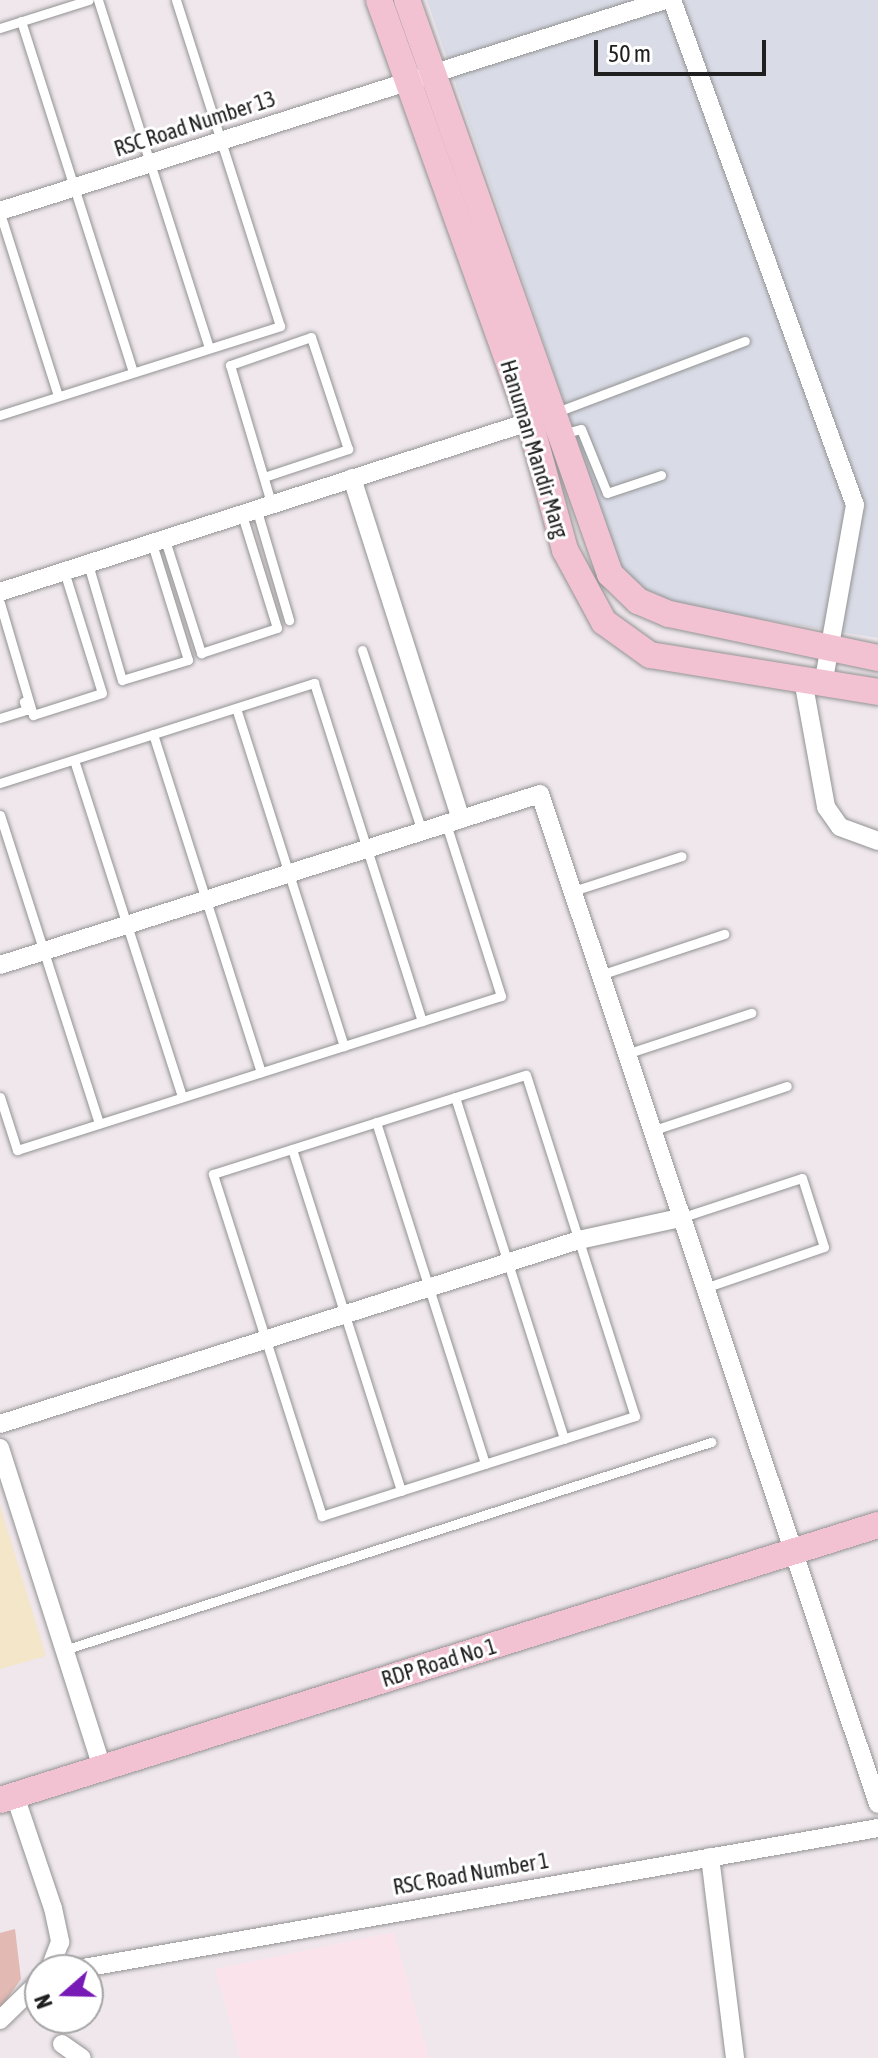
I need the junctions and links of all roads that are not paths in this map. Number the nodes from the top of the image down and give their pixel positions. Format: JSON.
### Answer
{"nodes":[{"id":1,"x":89,"y":0,"type":"edge"},
{"id":2,"x":98,"y":0,"type":"edge"},
{"id":3,"x":176,"y":0,"type":"edge"},
{"id":4,"x":379,"y":0,"type":"edge"},
{"id":5,"x":407,"y":0,"type":"edge"},
{"id":6,"x":665,"y":0,"type":"edge"},
{"id":7,"x":672,"y":0,"type":"edge"},
{"id":8,"x":21,"y":21,"type":"junction"},
{"id":9,"x":0,"y":28,"type":"edge"},
{"id":10,"x":417,"y":78,"type":"junction"},
{"id":11,"x":221,"y":141,"type":"junction"},
{"id":12,"x":150,"y":163,"type":"junction"},
{"id":13,"x":74,"y":187,"type":"junction"},
{"id":14,"x":0,"y":212,"type":"edge"},
{"id":15,"x":745,"y":341,"type":"dead end"},
{"id":16,"x":209,"y":348,"type":"junction"},
{"id":17,"x":133,"y":372,"type":"junction"},
{"id":18,"x":58,"y":396,"type":"junction"},
{"id":19,"x":0,"y":415,"type":"edge"},
{"id":20,"x":546,"y":424,"type":"junction"},
{"id":21,"x":661,"y":475,"type":"dead end"},
{"id":22,"x":264,"y":477,"type":"junction"},
{"id":23,"x":352,"y":478,"type":"junction"},
{"id":24,"x":257,"y":510,"type":"junction"},
{"id":25,"x":159,"y":542,"type":"junction"},
{"id":26,"x":88,"y":564,"type":"junction"},
{"id":27,"x":64,"y":571,"type":"junction"},
{"id":28,"x":0,"y":592,"type":"edge"},
{"id":29,"x":0,"y":603,"type":"edge"},
{"id":30,"x":289,"y":620,"type":"dead end"},
{"id":31,"x":0,"y":625,"type":"edge"},
{"id":32,"x":829,"y":649,"type":"junction"},
{"id":33,"x":362,"y":650,"type":"dead end"},
{"id":34,"x":878,"y":658,"type":"edge"},
{"id":35,"x":813,"y":682,"type":"junction"},
{"id":36,"x":878,"y":692,"type":"edge"},
{"id":37,"x":236,"y":708,"type":"junction"},
{"id":38,"x":0,"y":718,"type":"edge"},
{"id":39,"x":153,"y":734,"type":"junction"},
{"id":40,"x":74,"y":760,"type":"junction"},
{"id":41,"x":0,"y":783,"type":"edge"},
{"id":42,"x":0,"y":815,"type":"edge"},
{"id":43,"x":453,"y":821,"type":"junction"},
{"id":44,"x":422,"y":831,"type":"junction"},
{"id":45,"x":878,"y":841,"type":"edge"},
{"id":46,"x":367,"y":848,"type":"junction"},
{"id":47,"x":682,"y":856,"type":"dead end"},
{"id":48,"x":289,"y":873,"type":"junction"},
{"id":49,"x":573,"y":891,"type":"junction"},
{"id":50,"x":205,"y":900,"type":"junction"},
{"id":51,"x":127,"y":925,"type":"junction"},
{"id":52,"x":724,"y":934,"type":"dead end"},
{"id":53,"x":44,"y":951,"type":"junction"},
{"id":54,"x":0,"y":965,"type":"edge"},
{"id":55,"x":600,"y":975,"type":"junction"},
{"id":56,"x":751,"y":1013,"type":"dead end"},
{"id":57,"x":422,"y":1021,"type":"junction"},
{"id":58,"x":344,"y":1046,"type":"junction"},
{"id":59,"x":626,"y":1054,"type":"junction"},
{"id":60,"x":261,"y":1072,"type":"junction"},
{"id":61,"x":787,"y":1086,"type":"dead end"},
{"id":62,"x":0,"y":1097,"type":"edge"},
{"id":63,"x":182,"y":1097,"type":"junction"},
{"id":64,"x":455,"y":1097,"type":"junction"},
{"id":65,"x":376,"y":1122,"type":"junction"},
{"id":66,"x":99,"y":1124,"type":"junction"},
{"id":67,"x":651,"y":1131,"type":"junction"},
{"id":68,"x":292,"y":1149,"type":"junction"},
{"id":69,"x":680,"y":1218,"type":"junction"},
{"id":70,"x":579,"y":1240,"type":"junction"},
{"id":71,"x":508,"y":1262,"type":"junction"},
{"id":72,"x":429,"y":1288,"type":"junction"},
{"id":73,"x":704,"y":1288,"type":"junction"},
{"id":74,"x":345,"y":1314,"type":"junction"},
{"id":75,"x":266,"y":1339,"type":"junction"},
{"id":76,"x":0,"y":1424,"type":"edge"},
{"id":77,"x":564,"y":1439,"type":"junction"},
{"id":78,"x":711,"y":1442,"type":"dead end"},
{"id":79,"x":0,"y":1448,"type":"edge"},
{"id":80,"x":485,"y":1464,"type":"junction"},
{"id":81,"x":401,"y":1491,"type":"junction"},
{"id":82,"x":878,"y":1525,"type":"edge"},
{"id":83,"x":791,"y":1552,"type":"junction"},
{"id":84,"x":64,"y":1650,"type":"junction"},
{"id":85,"x":102,"y":1768,"type":"junction"},
{"id":86,"x":7,"y":1798,"type":"edge"},
{"id":87,"x":878,"y":1804,"type":"edge"},
{"id":88,"x":878,"y":1828,"type":"edge"},
{"id":89,"x":710,"y":1857,"type":"junction"},
{"id":90,"x":55,"y":1954,"type":"edge"},
{"id":91,"x":104,"y":1964,"type":"edge"},
{"id":92,"x":24,"y":1997,"type":"edge"},
{"id":93,"x":0,"y":2020,"type":"edge"},
{"id":94,"x":62,"y":2044,"type":"dead end"},
{"id":95,"x":82,"y":2058,"type":"edge"},
{"id":96,"x":735,"y":2058,"type":"edge"}],
"edges":[{"from":1,"to":8,"type":"lane"},
{"from":2,"to":12,"type":"lane"},
{"from":3,"to":11,"type":"lane"},
{"from":4,"to":10,"type":"street","name":"Hanuman Mandir Marg"},
{"from":5,"to":10,"type":"street"},
{"from":6,"to":10,"type":"street","name":"RSC Road Number 13"},
{"from":7,"to":32,"type":"street"},
{"from":8,"to":9,"type":"lane"},
{"from":8,"to":13,"type":"lane"},
{"from":10,"to":11,"type":"street","name":"RSC Road Number 13"},
{"from":10,"to":20,"type":"street","name":"Hanuman Mandir Marg"},
{"from":11,"to":12,"type":"street","name":"RSC Road Number 13"},
{"from":11,"to":16,"type":"lane"},
{"from":12,"to":13,"type":"street","name":"RSC Road Number 13"},
{"from":12,"to":16,"type":"lane"},
{"from":13,"to":14,"type":"street","name":"RSC Road Number 13"},
{"from":13,"to":17,"type":"lane"},
{"from":14,"to":18,"type":"lane"},
{"from":15,"to":20,"type":"lane"},
{"from":16,"to":17,"type":"lane"},
{"from":17,"to":18,"type":"lane"},
{"from":18,"to":19,"type":"lane"},
{"from":20,"to":21,"type":"lane"},
{"from":20,"to":23,"type":"street"},
{"from":20,"to":32,"type":"street"},
{"from":20,"to":35,"type":"street","name":"Hanuman Mandir Marg"},
{"from":22,"to":22,"type":"lane"},
{"from":22,"to":24,"type":"lane"},
{"from":23,"to":24,"type":"street"},
{"from":23,"to":43,"type":"street"},
{"from":24,"to":25,"type":"street"},
{"from":24,"to":25,"type":"lane"},
{"from":24,"to":30,"type":"lane"},
{"from":25,"to":26,"type":"street"},
{"from":25,"to":26,"type":"lane"},
{"from":26,"to":27,"type":"street"},
{"from":27,"to":28,"type":"street"},
{"from":27,"to":29,"type":"lane"},
{"from":31,"to":38,"type":"lane"},
{"from":32,"to":34,"type":"street"},
{"from":32,"to":35,"type":"street"},
{"from":33,"to":44,"type":"lane"},
{"from":35,"to":36,"type":"street","name":"Hanuman Mandir Marg"},
{"from":35,"to":45,"type":"street"},
{"from":37,"to":39,"type":"lane"},
{"from":37,"to":46,"type":"lane"},
{"from":37,"to":48,"type":"lane"},
{"from":39,"to":40,"type":"lane"},
{"from":39,"to":50,"type":"lane"},
{"from":40,"to":41,"type":"lane"},
{"from":40,"to":51,"type":"lane"},
{"from":42,"to":53,"type":"lane"},
{"from":43,"to":44,"type":"street"},
{"from":43,"to":49,"type":"street"},
{"from":43,"to":57,"type":"lane"},
{"from":44,"to":46,"type":"street"},
{"from":46,"to":48,"type":"street"},
{"from":46,"to":57,"type":"lane"},
{"from":47,"to":49,"type":"lane"},
{"from":48,"to":50,"type":"street"},
{"from":48,"to":58,"type":"lane"},
{"from":49,"to":55,"type":"street"},
{"from":50,"to":51,"type":"street"},
{"from":50,"to":60,"type":"lane"},
{"from":51,"to":53,"type":"street"},
{"from":51,"to":63,"type":"lane"},
{"from":52,"to":55,"type":"lane"},
{"from":53,"to":54,"type":"street"},
{"from":53,"to":66,"type":"lane"},
{"from":55,"to":59,"type":"street"},
{"from":56,"to":59,"type":"lane"},
{"from":57,"to":58,"type":"lane"},
{"from":58,"to":60,"type":"lane"},
{"from":59,"to":67,"type":"street"},
{"from":60,"to":63,"type":"lane"},
{"from":61,"to":67,"type":"lane"},
{"from":62,"to":66,"type":"lane"},
{"from":63,"to":66,"type":"lane"},
{"from":64,"to":65,"type":"lane"},
{"from":64,"to":70,"type":"lane"},
{"from":64,"to":71,"type":"lane"},
{"from":65,"to":68,"type":"lane"},
{"from":65,"to":72,"type":"lane"},
{"from":67,"to":69,"type":"street"},
{"from":68,"to":74,"type":"lane"},
{"from":68,"to":75,"type":"lane"},
{"from":69,"to":70,"type":"street"},
{"from":69,"to":73,"type":"street"},
{"from":69,"to":73,"type":"lane"},
{"from":70,"to":71,"type":"street"},
{"from":70,"to":77,"type":"lane"},
{"from":71,"to":72,"type":"street"},
{"from":71,"to":77,"type":"lane"},
{"from":72,"to":74,"type":"street"},
{"from":72,"to":80,"type":"lane"},
{"from":73,"to":83,"type":"street"},
{"from":74,"to":75,"type":"street"},
{"from":74,"to":81,"type":"lane"},
{"from":75,"to":76,"type":"street"},
{"from":75,"to":81,"type":"lane"},
{"from":77,"to":80,"type":"lane"},
{"from":78,"to":84,"type":"lane"},
{"from":79,"to":84,"type":"street"},
{"from":80,"to":81,"type":"lane"},
{"from":82,"to":83,"type":"street","name":"RDP Road No 1"},
{"from":83,"to":85,"type":"street","name":"RDP Road No 1"},
{"from":83,"to":87,"type":"street"},
{"from":84,"to":85,"type":"street"},
{"from":85,"to":86,"type":"street","name":"RDP Road No 1"},
{"from":86,"to":90,"type":"street"},
{"from":88,"to":89,"type":"street","name":"RSC Road Number 1"},
{"from":89,"to":91,"type":"street","name":"RSC Road Number 1"},
{"from":89,"to":96,"type":"street"},
{"from":92,"to":93,"type":"street"},
{"from":94,"to":95,"type":"street"}]}
